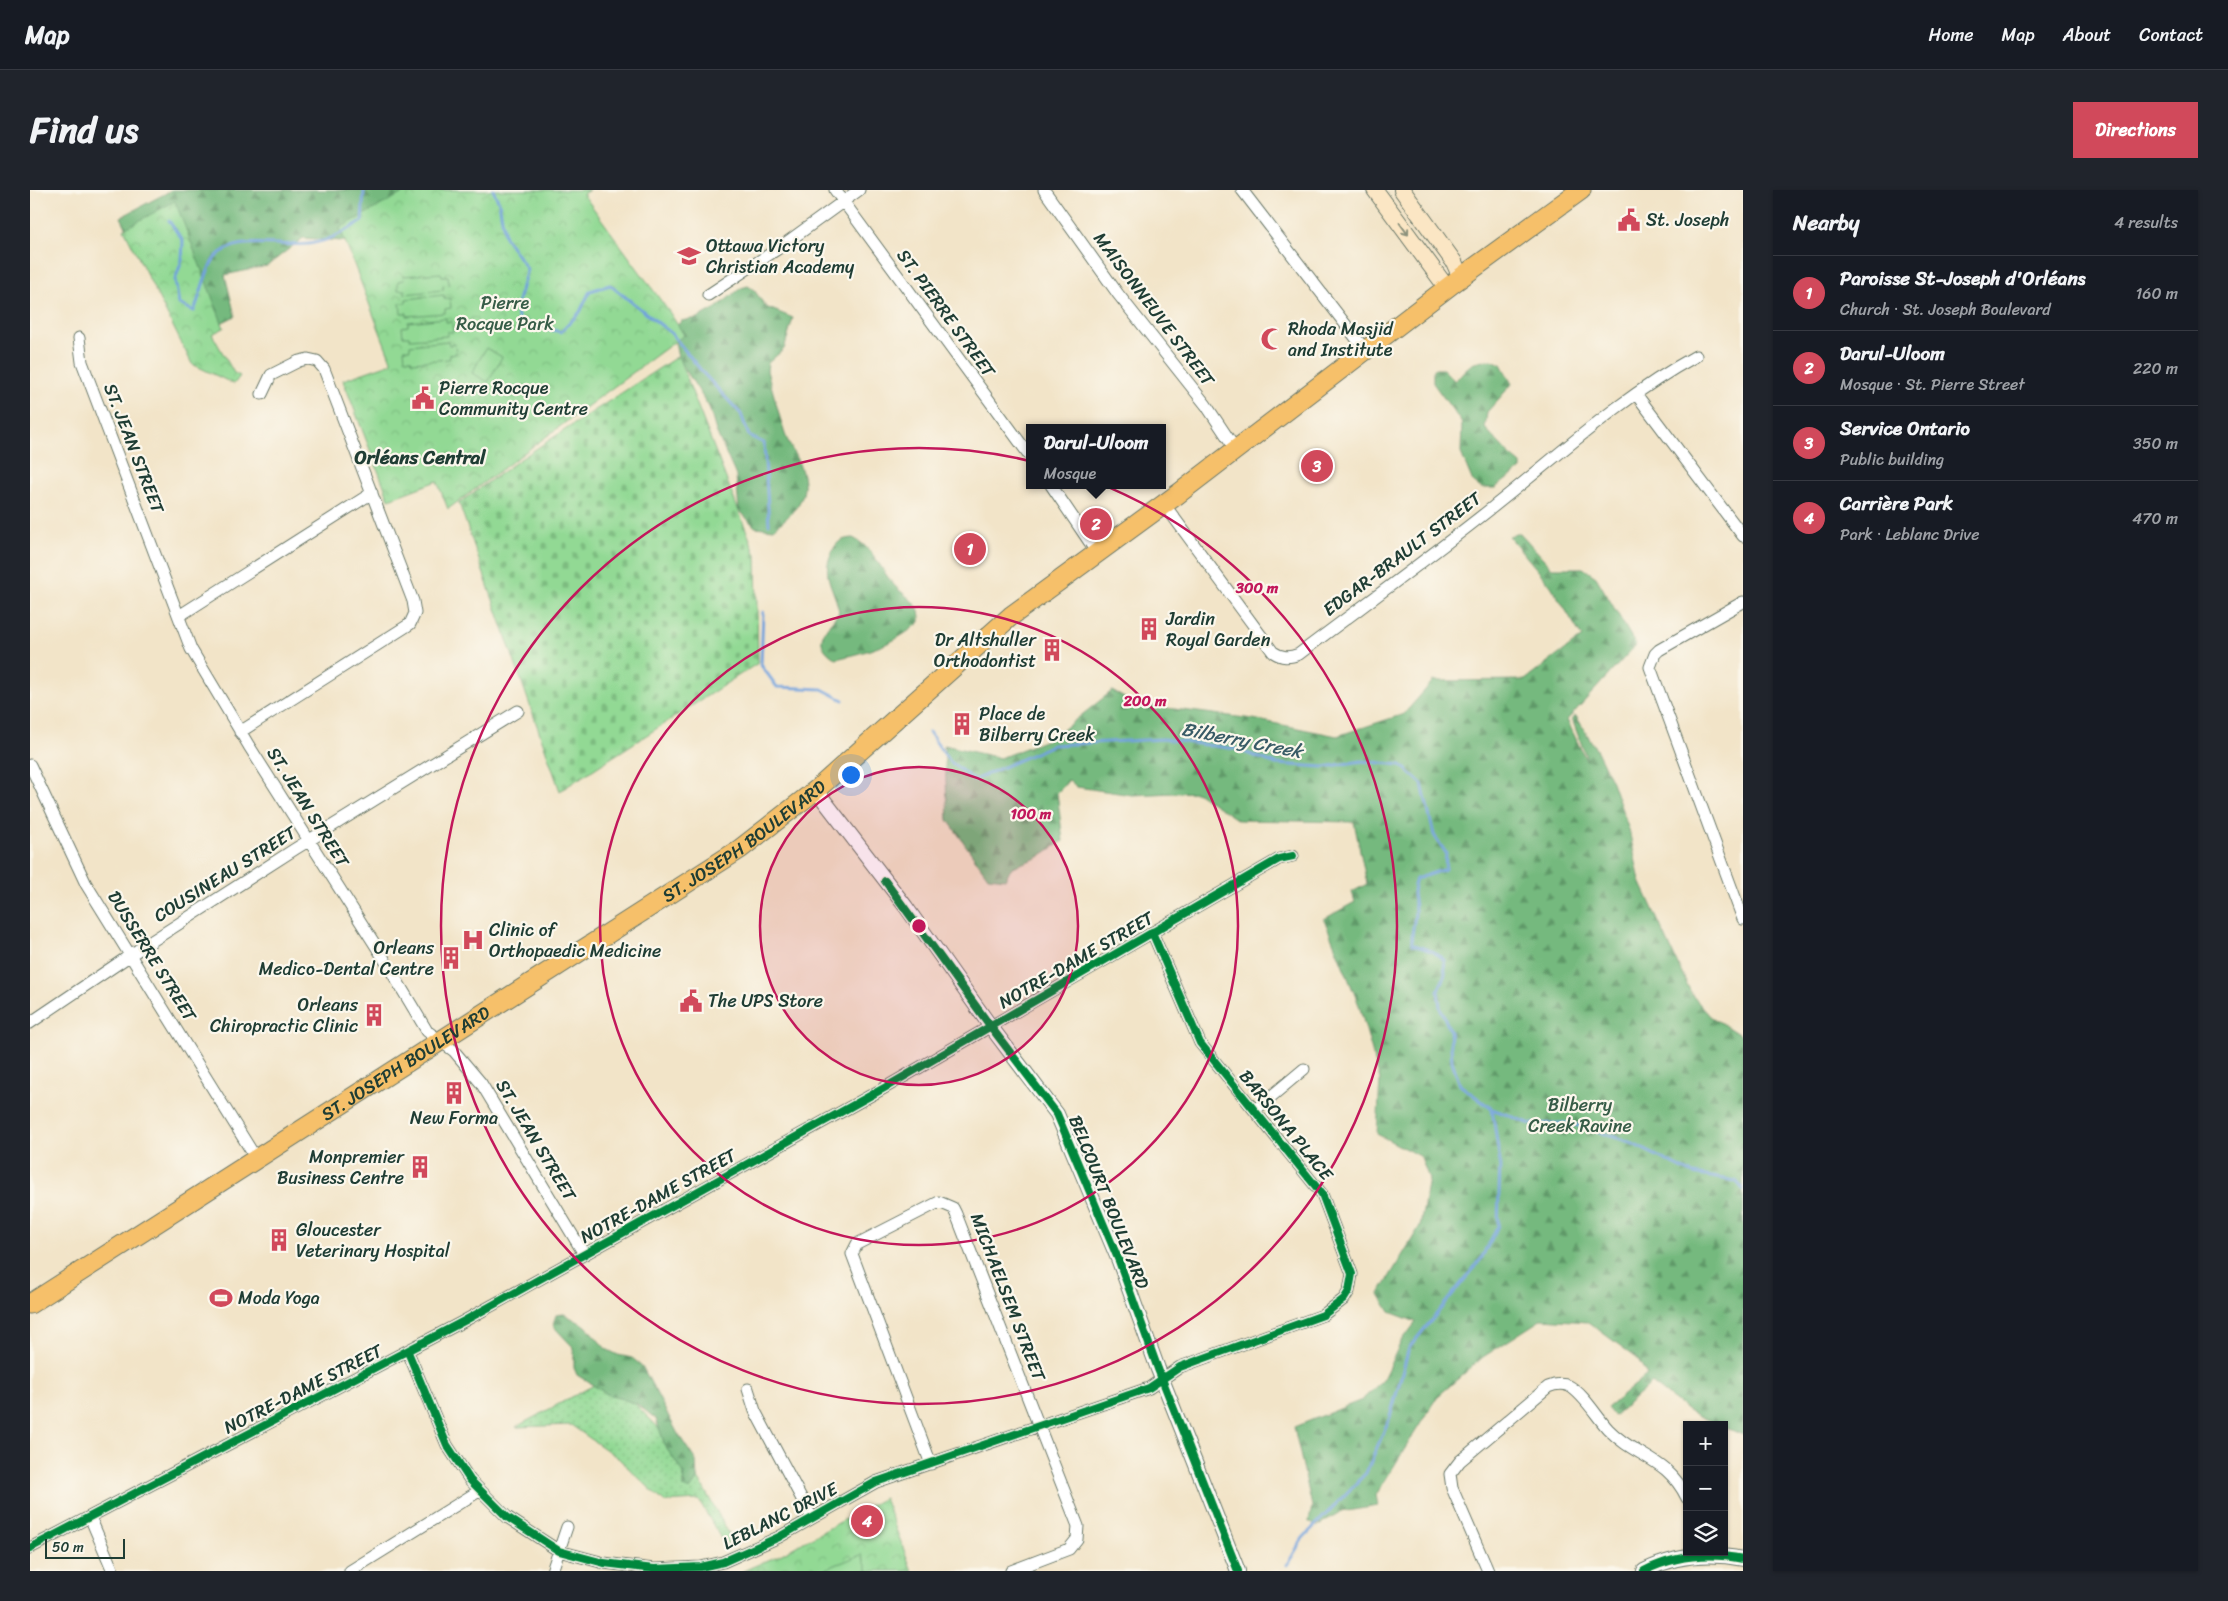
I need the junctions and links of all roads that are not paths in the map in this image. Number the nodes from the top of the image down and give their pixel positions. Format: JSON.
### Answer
{"nodes":[{"id":1,"x":835,"y":190,"type":"edge"},
{"id":2,"x":859,"y":190,"type":"edge"},
{"id":3,"x":1044,"y":190,"type":"edge"},
{"id":4,"x":1242,"y":190,"type":"edge"},
{"id":5,"x":1376,"y":190,"type":"edge"},
{"id":6,"x":1402,"y":190,"type":"edge"},
{"id":7,"x":1582,"y":190,"type":"edge"},
{"id":8,"x":843,"y":202,"type":"junction"},
{"id":9,"x":1454,"y":283,"type":"junction"},
{"id":10,"x":708,"y":295,"type":"dead end"},
{"id":11,"x":79,"y":338,"type":"dead end"},
{"id":12,"x":1366,"y":351,"type":"junction"},
{"id":13,"x":1696,"y":356,"type":"dead end"},
{"id":14,"x":262,"y":394,"type":"dead end"},
{"id":15,"x":1636,"y":394,"type":"junction"},
{"id":16,"x":1236,"y":450,"type":"junction"},
{"id":17,"x":1026,"y":451,"type":"edge"},
{"id":18,"x":1054,"y":489,"type":"edge"},
{"id":19,"x":372,"y":493,"type":"junction"},
{"id":20,"x":1164,"y":504,"type":"junction"},
{"id":21,"x":1743,"y":536,"type":"edge"},
{"id":22,"x":1097,"y":553,"type":"junction"},
{"id":23,"x":1743,"y":602,"type":"edge"},
{"id":24,"x":179,"y":616,"type":"junction"},
{"id":25,"x":518,"y":711,"type":"dead end"},
{"id":26,"x":240,"y":732,"type":"junction"},
{"id":27,"x":30,"y":764,"type":"edge"},
{"id":28,"x":816,"y":790,"type":"junction"},
{"id":29,"x":309,"y":841,"type":"junction"},
{"id":30,"x":1293,"y":856,"type":"dead end"},
{"id":31,"x":1743,"y":919,"type":"edge"},
{"id":32,"x":1152,"y":932,"type":"junction"},
{"id":33,"x":130,"y":956,"type":"junction"},
{"id":34,"x":30,"y":1023,"type":"edge"},
{"id":35,"x":991,"y":1027,"type":"junction"},
{"id":36,"x":441,"y":1041,"type":"junction"},
{"id":37,"x":1304,"y":1069,"type":"dead end"},
{"id":38,"x":1255,"y":1110,"type":"junction"},
{"id":39,"x":256,"y":1160,"type":"junction"},
{"id":40,"x":584,"y":1254,"type":"junction"},
{"id":41,"x":30,"y":1304,"type":"edge"},
{"id":42,"x":408,"y":1352,"type":"junction"},
{"id":43,"x":1162,"y":1379,"type":"junction"},
{"id":44,"x":748,"y":1389,"type":"dead end"},
{"id":45,"x":1039,"y":1427,"type":"junction"},
{"id":46,"x":931,"y":1464,"type":"junction"},
{"id":47,"x":479,"y":1491,"type":"junction"},
{"id":48,"x":1683,"y":1492,"type":"edge"},
{"id":49,"x":90,"y":1517,"type":"junction"},
{"id":50,"x":812,"y":1518,"type":"junction"},
{"id":51,"x":567,"y":1527,"type":"dead end"},
{"id":52,"x":30,"y":1548,"type":"edge"},
{"id":53,"x":559,"y":1551,"type":"junction"},
{"id":54,"x":1688,"y":1556,"type":"edge"},
{"id":55,"x":1724,"y":1556,"type":"edge"},
{"id":56,"x":1743,"y":1559,"type":"edge"},
{"id":57,"x":113,"y":1571,"type":"edge"},
{"id":58,"x":350,"y":1571,"type":"edge"},
{"id":59,"x":552,"y":1571,"type":"edge"},
{"id":60,"x":1011,"y":1571,"type":"edge"},
{"id":61,"x":1238,"y":1571,"type":"edge"},
{"id":62,"x":1488,"y":1571,"type":"edge"},
{"id":63,"x":1644,"y":1571,"type":"edge"}],
"edges":[{"from":1,"to":8,"type":"street","name":"ST. PIERRE STREET"},
{"from":2,"to":8,"type":"street"},
{"from":3,"to":16,"type":"street","name":"MAISONNEUVE STREET"},
{"from":4,"to":12,"type":"street"},
{"from":5,"to":9,"type":"main road","one_way":true},
{"from":6,"to":9,"type":"main road"},
{"from":7,"to":9,"type":"main road","name":"ST. JOSEPH BOULEVARD"},
{"from":8,"to":10,"type":"street"},
{"from":8,"to":17,"type":"street","name":"ST. PIERRE STREET"},
{"from":9,"to":12,"type":"main road","name":"ST. JOSEPH BOULEVARD"},
{"from":11,"to":24,"type":"street","name":"ST. JEAN STREET"},
{"from":12,"to":16,"type":"main road","name":"ST. JOSEPH BOULEVARD"},
{"from":13,"to":15,"type":"street","name":"EDGAR-BRAULT STREET"},
{"from":14,"to":19,"type":"street"},
{"from":15,"to":20,"type":"street","name":"EDGAR-BRAULT STREET"},
{"from":15,"to":21,"type":"street"},
{"from":16,"to":20,"type":"main road","name":"ST. JOSEPH BOULEVARD"},
{"from":18,"to":22,"type":"street"},
{"from":19,"to":24,"type":"street"},
{"from":19,"to":26,"type":"street"},
{"from":20,"to":22,"type":"main road","name":"ST. JOSEPH BOULEVARD"},
{"from":22,"to":28,"type":"main road","name":"ST. JOSEPH BOULEVARD"},
{"from":23,"to":31,"type":"street"},
{"from":24,"to":26,"type":"street","name":"ST. JEAN STREET"},
{"from":25,"to":29,"type":"street","name":"COUSINEAU STREET"},
{"from":26,"to":29,"type":"street","name":"ST. JEAN STREET"},
{"from":27,"to":33,"type":"street","name":"DUSSERRE STREET"},
{"from":28,"to":35,"type":"street","name":"BELCOURT BOULEVARD"},
{"from":28,"to":36,"type":"main road","name":"ST. JOSEPH BOULEVARD"},
{"from":29,"to":33,"type":"street","name":"COUSINEAU STREET"},
{"from":29,"to":36,"type":"street","name":"ST. JEAN STREET"},
{"from":30,"to":32,"type":"street","name":"NOTRE-DAME STREET"},
{"from":32,"to":35,"type":"street","name":"NOTRE-DAME STREET"},
{"from":32,"to":38,"type":"street","name":"BARSONA PLACE"},
{"from":33,"to":34,"type":"street","name":"COUSINEAU STREET"},
{"from":33,"to":39,"type":"street","name":"DUSSERRE STREET"},
{"from":35,"to":40,"type":"street","name":"NOTRE-DAME STREET"},
{"from":35,"to":43,"type":"street","name":"BELCOURT BOULEVARD"},
{"from":36,"to":39,"type":"main road","name":"ST. JOSEPH BOULEVARD"},
{"from":36,"to":40,"type":"street","name":"ST. JEAN STREET"},
{"from":37,"to":38,"type":"street"},
{"from":38,"to":43,"type":"street","name":"BARSONA PLACE"},
{"from":39,"to":41,"type":"main road","name":"ST. JOSEPH BOULEVARD"},
{"from":40,"to":42,"type":"street","name":"NOTRE-DAME STREET"},
{"from":42,"to":47,"type":"street","name":"LEBLANC DRIVE"},
{"from":42,"to":49,"type":"street","name":"NOTRE-DAME STREET"},
{"from":43,"to":45,"type":"street","name":"LEBLANC DRIVE"},
{"from":43,"to":61,"type":"street","name":"BELCOURT BOULEVARD"},
{"from":44,"to":50,"type":"street"},
{"from":45,"to":46,"type":"street","name":"LEBLANC DRIVE"},
{"from":45,"to":46,"type":"street","name":"MICHAELSEM STREET"},
{"from":45,"to":60,"type":"street","name":"MICHAELSEM STREET"},
{"from":46,"to":50,"type":"street","name":"LEBLANC DRIVE"},
{"from":47,"to":53,"type":"street","name":"LEBLANC DRIVE"},
{"from":47,"to":58,"type":"street"},
{"from":48,"to":62,"type":"street"},
{"from":49,"to":52,"type":"street","name":"NOTRE-DAME STREET"},
{"from":49,"to":57,"type":"street"},
{"from":50,"to":53,"type":"street","name":"LEBLANC DRIVE"},
{"from":51,"to":53,"type":"street"},
{"from":53,"to":59,"type":"street"},
{"from":54,"to":63,"type":"street"},
{"from":55,"to":56,"type":"street"}]}
